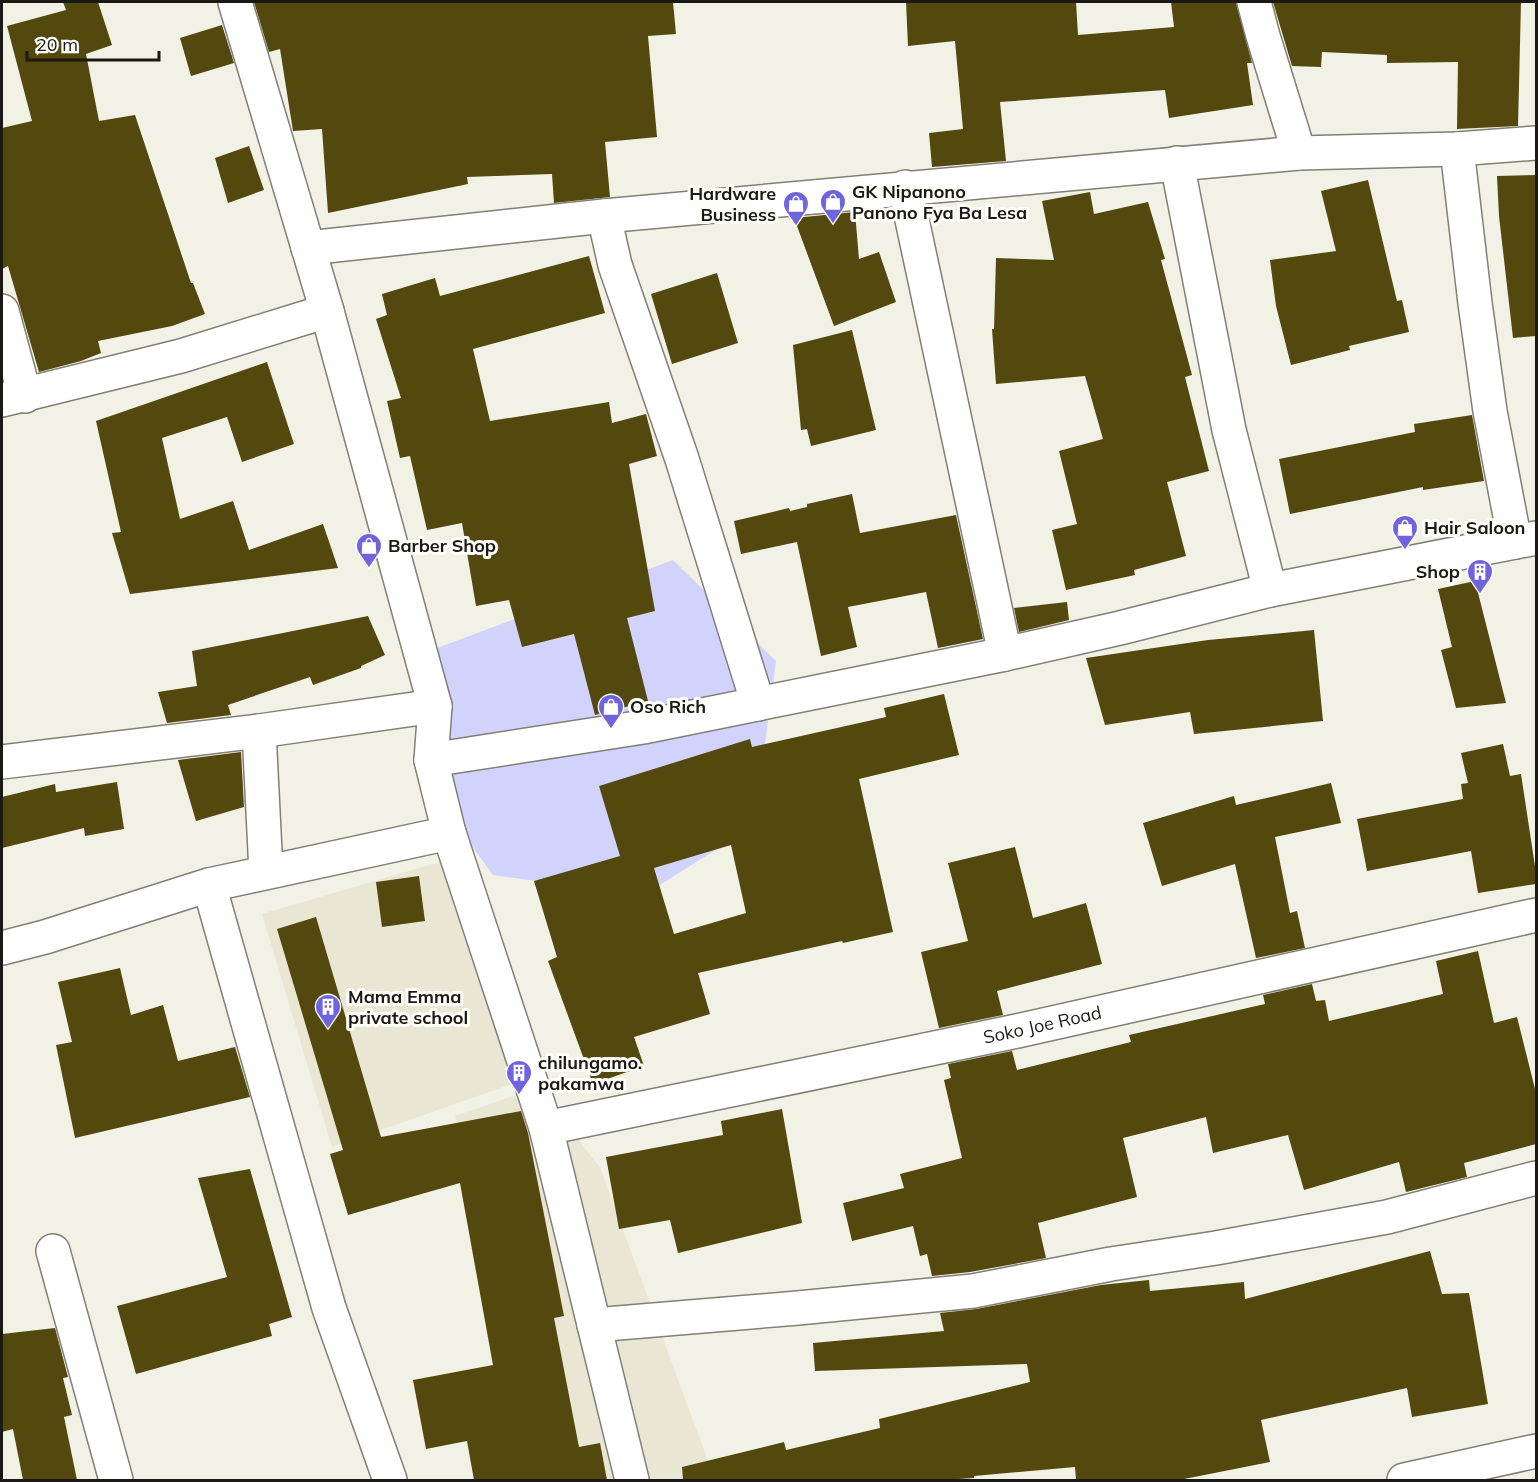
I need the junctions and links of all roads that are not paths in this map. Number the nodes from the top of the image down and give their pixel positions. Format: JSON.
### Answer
{"nodes":[{"id":1,"x":235,"y":2,"type":"edge"},
{"id":2,"x":1254,"y":2,"type":"edge"},
{"id":3,"x":1536,"y":143,"type":"edge"},
{"id":4,"x":1458,"y":149,"type":"junction"},
{"id":5,"x":1299,"y":153,"type":"junction"},
{"id":6,"x":1177,"y":163,"type":"junction"},
{"id":7,"x":905,"y":188,"type":"junction"},
{"id":8,"x":604,"y":216,"type":"junction"},
{"id":9,"x":308,"y":248,"type":"junction"},
{"id":10,"x":2,"y":311,"type":"edge"},
{"id":11,"x":327,"y":311,"type":"junction"},
{"id":12,"x":13,"y":398,"type":"edge"},
{"id":13,"x":1526,"y":540,"type":"edge"},
{"id":14,"x":1270,"y":590,"type":"junction"},
{"id":15,"x":1005,"y":654,"type":"junction"},
{"id":16,"x":758,"y":704,"type":"junction"},
{"id":17,"x":435,"y":706,"type":"junction"},
{"id":18,"x":259,"y":731,"type":"junction"},
{"id":19,"x":431,"y":760,"type":"junction"},
{"id":20,"x":2,"y":762,"type":"edge"},
{"id":21,"x":449,"y":833,"type":"junction"},
{"id":22,"x":266,"y":872,"type":"junction"},
{"id":23,"x":209,"y":885,"type":"junction"},
{"id":24,"x":1536,"y":915,"type":"edge"},
{"id":25,"x":2,"y":948,"type":"edge"},
{"id":26,"x":546,"y":1128,"type":"junction"},
{"id":27,"x":1536,"y":1178,"type":"edge"},
{"id":28,"x":53,"y":1251,"type":"dead end"},
{"id":29,"x":594,"y":1325,"type":"junction"},
{"id":30,"x":1536,"y":1451,"type":"edge"},
{"id":31,"x":116,"y":1480,"type":"edge"},
{"id":32,"x":390,"y":1480,"type":"edge"},
{"id":33,"x":632,"y":1480,"type":"edge"},
{"id":34,"x":1404,"y":1480,"type":"edge"}],
"edges":[{"from":1,"to":9,"type":"street"},
{"from":2,"to":5,"type":"street"},
{"from":3,"to":4,"type":"street"},
{"from":4,"to":5,"type":"street"},
{"from":4,"to":13,"type":"street"},
{"from":5,"to":6,"type":"street"},
{"from":6,"to":7,"type":"street"},
{"from":6,"to":14,"type":"street"},
{"from":7,"to":8,"type":"street"},
{"from":7,"to":15,"type":"street"},
{"from":8,"to":9,"type":"street"},
{"from":8,"to":16,"type":"street"},
{"from":9,"to":11,"type":"street"},
{"from":10,"to":12,"type":"street"},
{"from":11,"to":12,"type":"street"},
{"from":11,"to":17,"type":"street"},
{"from":13,"to":14,"type":"street"},
{"from":14,"to":15,"type":"street"},
{"from":15,"to":16,"type":"street"},
{"from":16,"to":19,"type":"street"},
{"from":17,"to":18,"type":"street"},
{"from":17,"to":19,"type":"street"},
{"from":18,"to":20,"type":"street"},
{"from":18,"to":22,"type":"street"},
{"from":19,"to":21,"type":"street"},
{"from":21,"to":22,"type":"street"},
{"from":21,"to":26,"type":"street"},
{"from":22,"to":23,"type":"street"},
{"from":23,"to":25,"type":"street"},
{"from":23,"to":32,"type":"street"},
{"from":24,"to":26,"type":"street","name":"Soko Joe Road"},
{"from":26,"to":29,"type":"street"},
{"from":27,"to":29,"type":"street"},
{"from":28,"to":31,"type":"street"},
{"from":29,"to":33,"type":"street"},
{"from":30,"to":34,"type":"street"}]}
